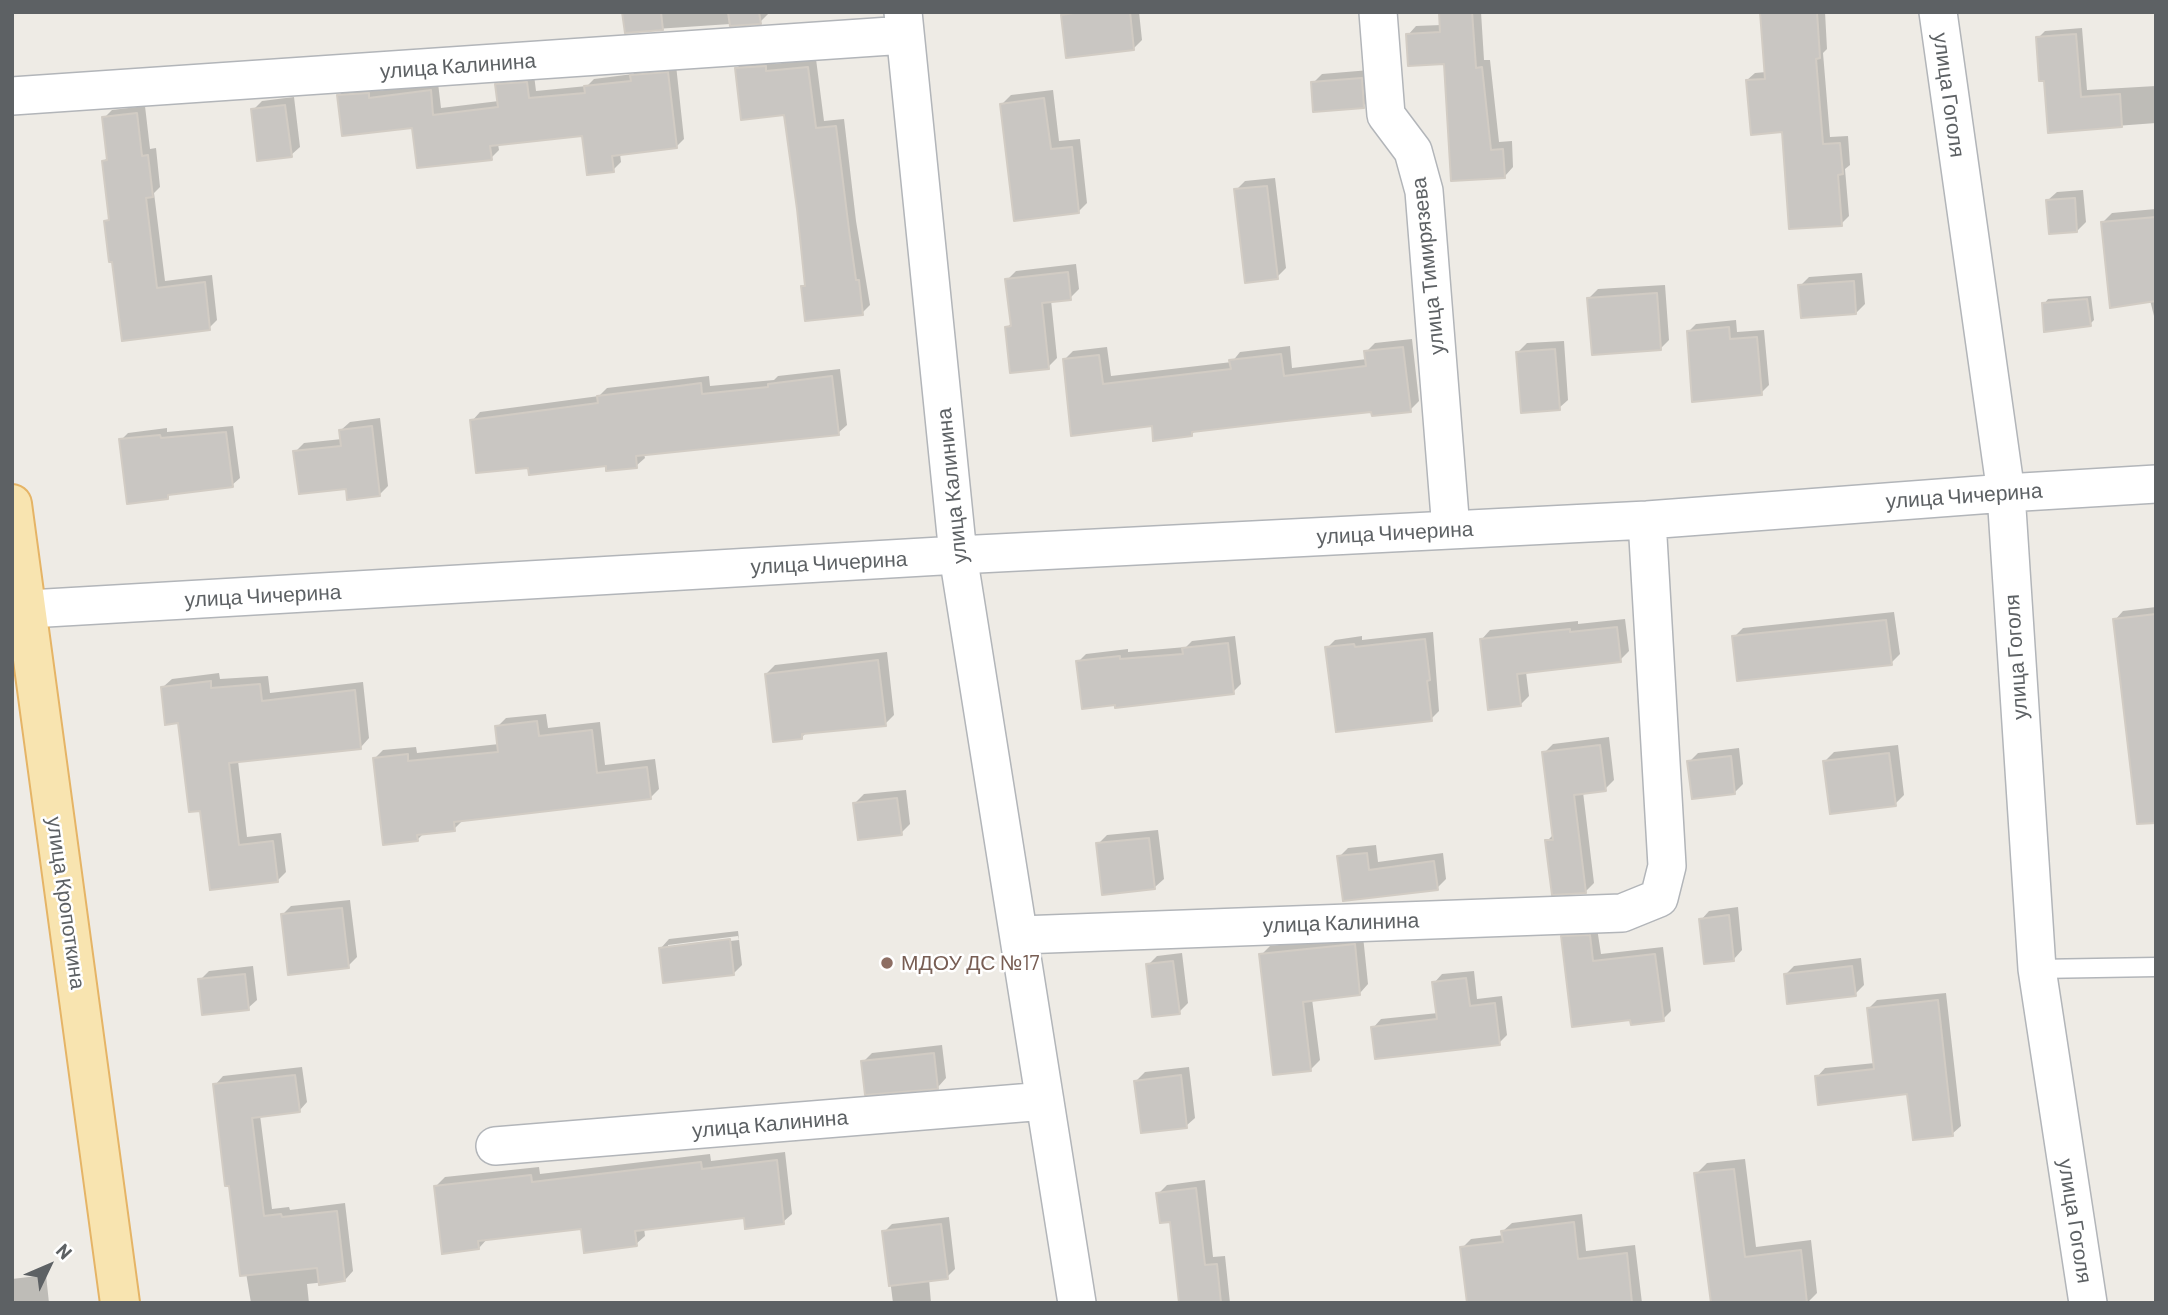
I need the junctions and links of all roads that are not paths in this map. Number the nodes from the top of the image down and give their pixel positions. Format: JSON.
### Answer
{"nodes":[{"id":1,"x":1378,"y":12,"type":"edge"},
{"id":2,"x":1938,"y":12,"type":"edge"},
{"id":3,"x":904,"y":23,"type":"edge"},
{"id":4,"x":12,"y":96,"type":"edge"},
{"id":5,"x":2156,"y":484,"type":"edge"},
{"id":6,"x":2006,"y":493,"type":"junction"},
{"id":7,"x":12,"y":504,"type":"edge"},
{"id":8,"x":1647,"y":520,"type":"junction"},
{"id":9,"x":1451,"y":530,"type":"junction"},
{"id":10,"x":958,"y":555,"type":"junction"},
{"id":11,"x":19,"y":610,"type":"edge"},
{"id":12,"x":1020,"y":935,"type":"junction"},
{"id":13,"x":2156,"y":967,"type":"edge"},
{"id":14,"x":2037,"y":969,"type":"junction"},
{"id":15,"x":1045,"y":1101,"type":"junction"},
{"id":16,"x":495,"y":1146,"type":"dead end"},
{"id":17,"x":120,"y":1303,"type":"edge"},
{"id":18,"x":1077,"y":1303,"type":"edge"},
{"id":19,"x":2088,"y":1303,"type":"edge"}],
"edges":[{"from":1,"to":9,"type":"street","name":"улица Тимирязева"},
{"from":2,"to":6,"type":"street","name":"улица Гоголя"},
{"from":3,"to":4,"type":"street","name":"улица Калинина"},
{"from":3,"to":10,"type":"street","name":"улица Калинина"},
{"from":5,"to":6,"type":"street","name":"улица Чичерина"},
{"from":6,"to":8,"type":"street","name":"улица Чичерина"},
{"from":6,"to":14,"type":"street","name":"улица Гоголя"},
{"from":7,"to":11,"type":"main road","name":"улица Кропоткина"},
{"from":8,"to":9,"type":"street","name":"улица Чичерина"},
{"from":8,"to":12,"type":"street","name":"улица Калинина"},
{"from":9,"to":10,"type":"street","name":"улица Чичерина"},
{"from":10,"to":11,"type":"street","name":"улица Чичерина"},
{"from":10,"to":12,"type":"street","name":"улица Калинина"},
{"from":11,"to":17,"type":"main road","name":"улица Кропоткина"},
{"from":12,"to":15,"type":"street","name":"улица Калинина"},
{"from":13,"to":14,"type":"lane"},
{"from":14,"to":19,"type":"street","name":"улица Гоголя"},
{"from":15,"to":16,"type":"street","name":"улица Калинина"},
{"from":15,"to":18,"type":"street","name":"улица Калинина"}]}
